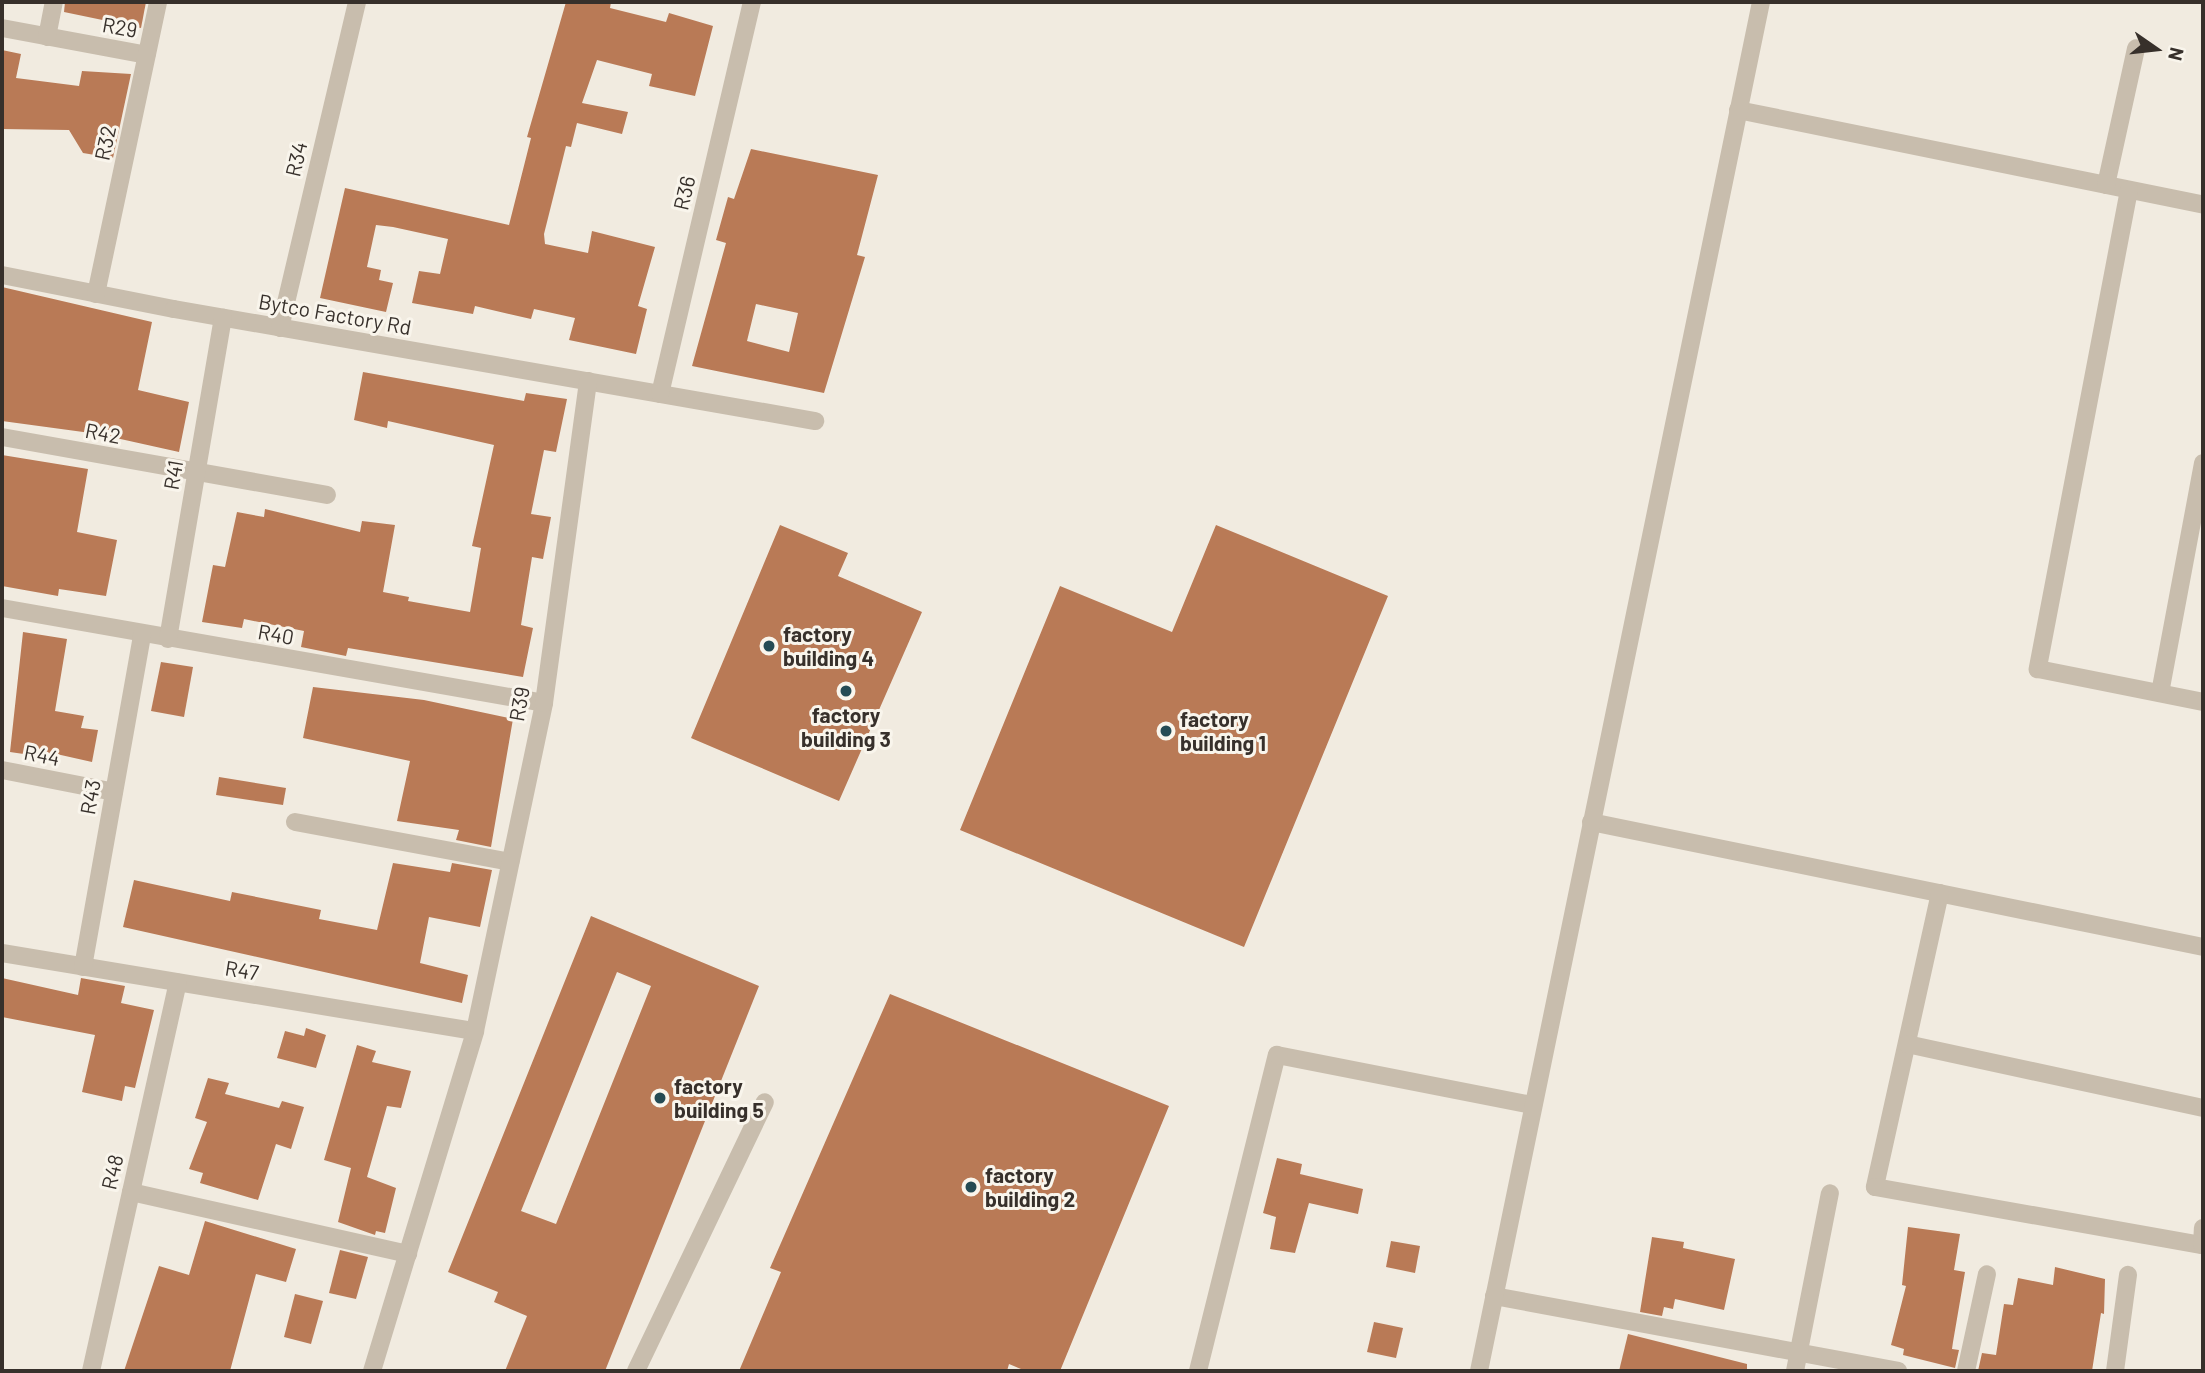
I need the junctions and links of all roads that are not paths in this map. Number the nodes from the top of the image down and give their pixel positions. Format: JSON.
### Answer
{"nodes":[{"id":1,"x":54,"y":2,"type":"edge"},
{"id":2,"x":158,"y":2,"type":"edge"},
{"id":3,"x":357,"y":2,"type":"edge"},
{"id":4,"x":752,"y":2,"type":"edge"},
{"id":5,"x":1761,"y":2,"type":"edge"},
{"id":6,"x":2,"y":29,"type":"edge"},
{"id":7,"x":47,"y":37,"type":"junction"},
{"id":8,"x":2136,"y":48,"type":"dead end"},
{"id":9,"x":147,"y":55,"type":"junction"},
{"id":10,"x":1738,"y":110,"type":"junction"},
{"id":11,"x":2106,"y":185,"type":"junction"},
{"id":12,"x":2129,"y":190,"type":"junction"},
{"id":13,"x":2203,"y":205,"type":"edge"},
{"id":14,"x":2,"y":275,"type":"edge"},
{"id":15,"x":96,"y":294,"type":"junction"},
{"id":16,"x":223,"y":318,"type":"junction"},
{"id":17,"x":280,"y":328,"type":"junction"},
{"id":18,"x":588,"y":382,"type":"junction"},
{"id":19,"x":660,"y":394,"type":"junction"},
{"id":20,"x":815,"y":421,"type":"dead end"},
{"id":21,"x":2,"y":437,"type":"edge"},
{"id":22,"x":2203,"y":463,"type":"edge"},
{"id":23,"x":196,"y":474,"type":"junction"},
{"id":24,"x":327,"y":495,"type":"dead end"},
{"id":25,"x":2,"y":608,"type":"edge"},
{"id":26,"x":142,"y":635,"type":"junction"},
{"id":27,"x":168,"y":639,"type":"junction"},
{"id":28,"x":2160,"y":693,"type":"junction"},
{"id":29,"x":2203,"y":702,"type":"edge"},
{"id":30,"x":544,"y":703,"type":"junction"},
{"id":31,"x":2,"y":770,"type":"edge"},
{"id":32,"x":114,"y":792,"type":"junction"},
{"id":33,"x":295,"y":822,"type":"dead end"},
{"id":34,"x":1591,"y":822,"type":"junction"},
{"id":35,"x":510,"y":862,"type":"junction"},
{"id":36,"x":1940,"y":893,"type":"junction"},
{"id":37,"x":2203,"y":947,"type":"edge"},
{"id":38,"x":2,"y":953,"type":"edge"},
{"id":39,"x":83,"y":967,"type":"junction"},
{"id":40,"x":178,"y":983,"type":"junction"},
{"id":41,"x":475,"y":1031,"type":"junction"},
{"id":42,"x":1907,"y":1044,"type":"junction"},
{"id":43,"x":765,"y":1102,"type":"dead end"},
{"id":44,"x":1533,"y":1105,"type":"junction"},
{"id":45,"x":2203,"y":1108,"type":"edge"},
{"id":46,"x":131,"y":1192,"type":"junction"},
{"id":47,"x":1830,"y":1193,"type":"dead end"},
{"id":48,"x":2203,"y":1227,"type":"edge"},
{"id":49,"x":408,"y":1254,"type":"junction"},
{"id":50,"x":1987,"y":1273,"type":"dead end"},
{"id":51,"x":2128,"y":1275,"type":"dead end"},
{"id":52,"x":1494,"y":1296,"type":"junction"},
{"id":53,"x":1798,"y":1353,"type":"junction"},
{"id":54,"x":91,"y":1371,"type":"edge"},
{"id":55,"x":372,"y":1371,"type":"edge"},
{"id":56,"x":636,"y":1371,"type":"edge"},
{"id":57,"x":1198,"y":1371,"type":"edge"},
{"id":58,"x":1479,"y":1371,"type":"edge"},
{"id":59,"x":1795,"y":1371,"type":"edge"},
{"id":60,"x":1898,"y":1371,"type":"edge"},
{"id":61,"x":1966,"y":1371,"type":"edge"},
{"id":62,"x":2115,"y":1371,"type":"edge"}],
"edges":[{"from":1,"to":7,"type":"street"},
{"from":2,"to":9,"type":"street","name":"R32"},
{"from":3,"to":17,"type":"street","name":"R34"},
{"from":4,"to":19,"type":"street","name":"R36"},
{"from":5,"to":10,"type":"street"},
{"from":6,"to":7,"type":"street","name":"R29"},
{"from":7,"to":9,"type":"street","name":"R29"},
{"from":8,"to":11,"type":"street"},
{"from":9,"to":15,"type":"street","name":"R32"},
{"from":10,"to":11,"type":"street"},
{"from":10,"to":34,"type":"street"},
{"from":11,"to":12,"type":"street"},
{"from":12,"to":13,"type":"street"},
{"from":12,"to":28,"type":"street"},
{"from":14,"to":15,"type":"street","name":"Bytco Factory Rd"},
{"from":15,"to":16,"type":"street","name":"Bytco Factory Rd"},
{"from":16,"to":17,"type":"street","name":"Bytco Factory Rd"},
{"from":16,"to":23,"type":"street","name":"R41"},
{"from":17,"to":18,"type":"street","name":"Bytco Factory Rd"},
{"from":18,"to":19,"type":"street","name":"Bytco Factory Rd"},
{"from":18,"to":30,"type":"street","name":"R39"},
{"from":19,"to":20,"type":"street","name":"Bytco Factory Rd"},
{"from":21,"to":23,"type":"street","name":"R42"},
{"from":22,"to":28,"type":"street"},
{"from":23,"to":24,"type":"street","name":"R42"},
{"from":23,"to":27,"type":"street","name":"R41"},
{"from":25,"to":26,"type":"street","name":"R40"},
{"from":26,"to":27,"type":"street","name":"R40"},
{"from":26,"to":32,"type":"street","name":"R43"},
{"from":27,"to":30,"type":"street","name":"R40"},
{"from":28,"to":29,"type":"street"},
{"from":30,"to":35,"type":"street","name":"R39"},
{"from":31,"to":32,"type":"street","name":"R44"},
{"from":32,"to":39,"type":"street","name":"R43"},
{"from":33,"to":35,"type":"street"},
{"from":34,"to":36,"type":"street"},
{"from":34,"to":44,"type":"street"},
{"from":35,"to":41,"type":"street","name":"R39"},
{"from":36,"to":37,"type":"street"},
{"from":36,"to":42,"type":"street"},
{"from":38,"to":39,"type":"street","name":"R47"},
{"from":39,"to":40,"type":"street","name":"R47"},
{"from":40,"to":41,"type":"street","name":"R47"},
{"from":40,"to":46,"type":"street","name":"R48"},
{"from":41,"to":49,"type":"street","name":"R39"},
{"from":42,"to":45,"type":"street"},
{"from":42,"to":48,"type":"street"},
{"from":43,"to":56,"type":"street"},
{"from":44,"to":52,"type":"street"},
{"from":44,"to":57,"type":"street"},
{"from":46,"to":49,"type":"street"},
{"from":46,"to":54,"type":"street","name":"R48"},
{"from":47,"to":53,"type":"street"},
{"from":49,"to":55,"type":"street","name":"R39"},
{"from":50,"to":61,"type":"street"},
{"from":51,"to":62,"type":"street"},
{"from":52,"to":53,"type":"street"},
{"from":52,"to":58,"type":"street"},
{"from":53,"to":59,"type":"street"},
{"from":53,"to":60,"type":"street"}]}
